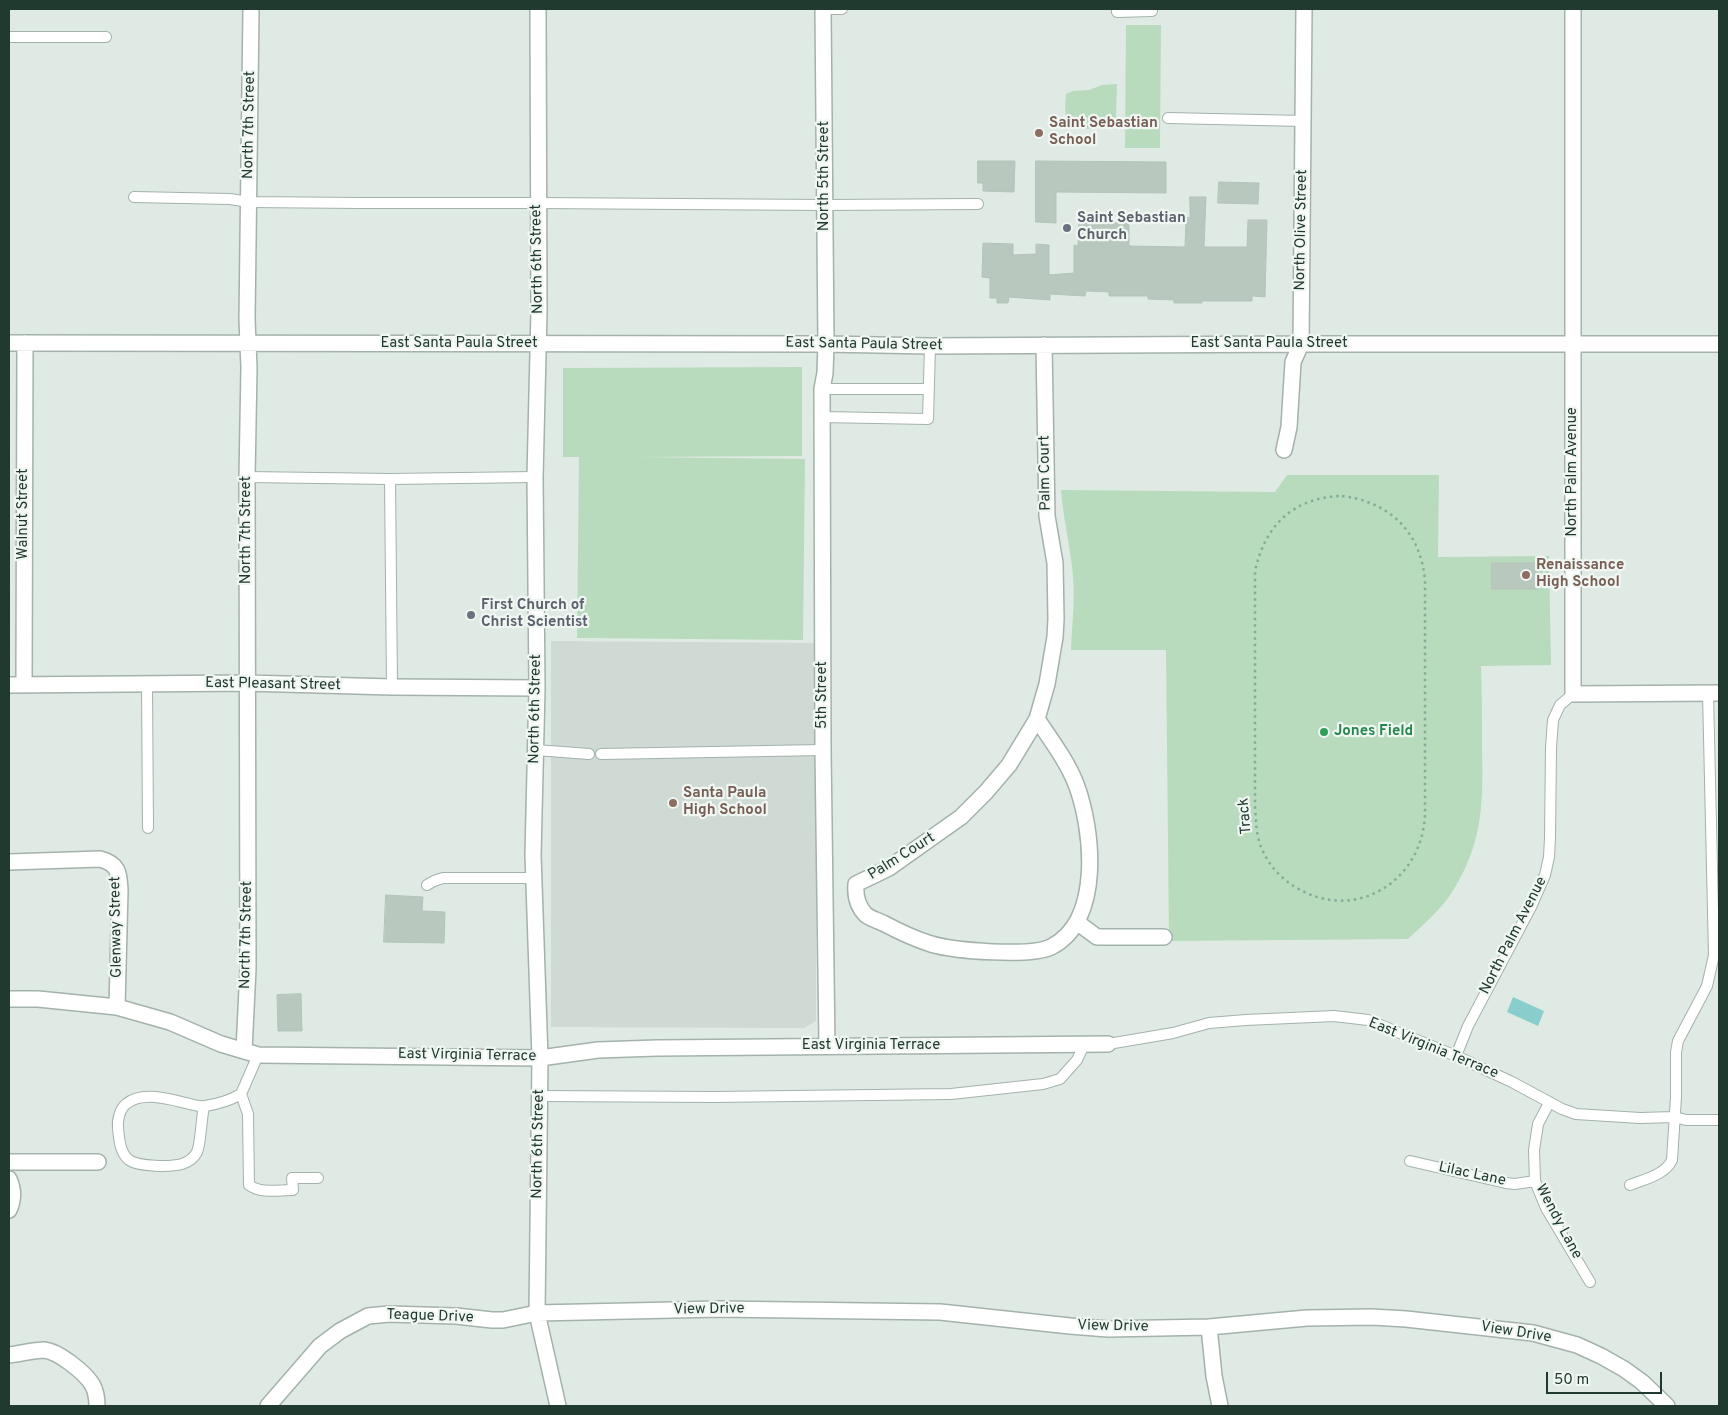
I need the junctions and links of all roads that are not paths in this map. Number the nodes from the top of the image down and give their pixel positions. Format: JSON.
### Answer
{"nodes":[{"id":1,"x":251,"y":9,"type":"edge"},
{"id":2,"x":538,"y":9,"type":"edge"},
{"id":3,"x":823,"y":9,"type":"edge"},
{"id":4,"x":842,"y":9,"type":"edge"},
{"id":5,"x":1117,"y":9,"type":"edge"},
{"id":6,"x":1152,"y":9,"type":"edge"},
{"id":7,"x":1304,"y":9,"type":"edge"},
{"id":8,"x":1573,"y":9,"type":"edge"},
{"id":9,"x":9,"y":37,"type":"edge"},
{"id":10,"x":106,"y":37,"type":"dead end"},
{"id":11,"x":1168,"y":118,"type":"dead end"},
{"id":12,"x":1304,"y":121,"type":"junction"},
{"id":13,"x":134,"y":197,"type":"dead end"},
{"id":14,"x":249,"y":202,"type":"junction"},
{"id":15,"x":537,"y":203,"type":"junction"},
{"id":16,"x":978,"y":204,"type":"dead end"},
{"id":17,"x":825,"y":205,"type":"junction"},
{"id":18,"x":9,"y":343,"type":"edge"},
{"id":19,"x":25,"y":343,"type":"junction"},
{"id":20,"x":248,"y":344,"type":"junction"},
{"id":21,"x":538,"y":344,"type":"junction"},
{"id":22,"x":826,"y":344,"type":"junction"},
{"id":23,"x":1301,"y":344,"type":"junction"},
{"id":24,"x":1573,"y":344,"type":"junction"},
{"id":25,"x":1719,"y":344,"type":"edge"},
{"id":26,"x":1044,"y":345,"type":"junction"},
{"id":27,"x":930,"y":346,"type":"junction"},
{"id":28,"x":822,"y":388,"type":"junction"},
{"id":29,"x":929,"y":389,"type":"junction"},
{"id":30,"x":822,"y":417,"type":"junction"},
{"id":31,"x":1284,"y":450,"type":"dead end"},
{"id":32,"x":247,"y":477,"type":"junction"},
{"id":33,"x":535,"y":477,"type":"junction"},
{"id":34,"x":390,"y":478,"type":"junction"},
{"id":35,"x":247,"y":683,"type":"junction"},
{"id":36,"x":147,"y":684,"type":"junction"},
{"id":37,"x":16,"y":685,"type":"edge"},
{"id":38,"x":392,"y":687,"type":"junction"},
{"id":39,"x":537,"y":688,"type":"junction"},
{"id":40,"x":1714,"y":693,"type":"edge"},
{"id":41,"x":1573,"y":694,"type":"junction"},
{"id":42,"x":1038,"y":719,"type":"junction"},
{"id":43,"x":536,"y":750,"type":"junction"},
{"id":44,"x":823,"y":750,"type":"junction"},
{"id":45,"x":589,"y":754,"type":"dead end"},
{"id":46,"x":600,"y":754,"type":"dead end"},
{"id":47,"x":148,"y":828,"type":"dead end"},
{"id":48,"x":9,"y":862,"type":"edge"},
{"id":49,"x":534,"y":878,"type":"junction"},
{"id":50,"x":427,"y":885,"type":"dead end"},
{"id":51,"x":1078,"y":923,"type":"junction"},
{"id":52,"x":1164,"y":937,"type":"dead end"},
{"id":53,"x":9,"y":999,"type":"edge"},
{"id":54,"x":117,"y":1007,"type":"junction"},
{"id":55,"x":1108,"y":1044,"type":"joint"},
{"id":56,"x":1084,"y":1045,"type":"junction"},
{"id":57,"x":827,"y":1046,"type":"junction"},
{"id":58,"x":251,"y":1053,"type":"junction"},
{"id":59,"x":1456,"y":1056,"type":"junction"},
{"id":60,"x":540,"y":1058,"type":"junction"},
{"id":61,"x":241,"y":1094,"type":"junction"},
{"id":62,"x":539,"y":1096,"type":"junction"},
{"id":63,"x":1549,"y":1103,"type":"junction"},
{"id":64,"x":204,"y":1107,"type":"junction"},
{"id":65,"x":1675,"y":1117,"type":"junction"},
{"id":66,"x":1719,"y":1120,"type":"edge"},
{"id":67,"x":1410,"y":1161,"type":"dead end"},
{"id":68,"x":9,"y":1162,"type":"edge"},
{"id":69,"x":98,"y":1162,"type":"dead end"},
{"id":70,"x":318,"y":1178,"type":"dead end"},
{"id":71,"x":9,"y":1179,"type":"edge"},
{"id":72,"x":1535,"y":1181,"type":"junction"},
{"id":73,"x":1630,"y":1185,"type":"dead end"},
{"id":74,"x":9,"y":1210,"type":"edge"},
{"id":75,"x":1590,"y":1282,"type":"dead end"},
{"id":76,"x":537,"y":1313,"type":"junction"},
{"id":77,"x":1209,"y":1327,"type":"junction"},
{"id":78,"x":9,"y":1355,"type":"edge"},
{"id":79,"x":97,"y":1406,"type":"edge"},
{"id":80,"x":268,"y":1406,"type":"edge"},
{"id":81,"x":558,"y":1406,"type":"edge"},
{"id":82,"x":1220,"y":1406,"type":"edge"},
{"id":83,"x":1667,"y":1406,"type":"edge"}],
"edges":[{"from":1,"to":14,"type":"street","name":"North 7th Street"},
{"from":2,"to":15,"type":"street","name":"North 6th Street"},
{"from":3,"to":4,"type":"lane"},
{"from":3,"to":17,"type":"street","name":"North 5th Street"},
{"from":5,"to":6,"type":"lane"},
{"from":7,"to":12,"type":"street","name":"North Olive Street"},
{"from":8,"to":24,"type":"street","name":"North Palm Avenue"},
{"from":9,"to":10,"type":"lane"},
{"from":11,"to":12,"type":"lane"},
{"from":12,"to":23,"type":"street","name":"North Olive Street"},
{"from":13,"to":14,"type":"lane"},
{"from":14,"to":15,"type":"lane"},
{"from":14,"to":20,"type":"street","name":"North 7th Street"},
{"from":15,"to":17,"type":"lane"},
{"from":15,"to":21,"type":"street","name":"North 6th Street"},
{"from":16,"to":17,"type":"lane"},
{"from":17,"to":22,"type":"street","name":"North 5th Street"},
{"from":18,"to":19,"type":"street","name":"East Santa Paula Street"},
{"from":19,"to":20,"type":"street","name":"East Santa Paula Street"},
{"from":19,"to":37,"type":"street","name":"Walnut Street"},
{"from":20,"to":21,"type":"street","name":"East Santa Paula Street"},
{"from":20,"to":32,"type":"street","name":"North 7th Street"},
{"from":21,"to":22,"type":"street","name":"East Santa Paula Street"},
{"from":21,"to":33,"type":"street","name":"North 6th Street"},
{"from":22,"to":27,"type":"street","name":"East Santa Paula Street"},
{"from":22,"to":28,"type":"street","name":"5th Street"},
{"from":23,"to":24,"type":"street","name":"East Santa Paula Street"},
{"from":23,"to":26,"type":"street","name":"East Santa Paula Street"},
{"from":23,"to":31,"type":"street","name":"North Olive Street"},
{"from":24,"to":25,"type":"street","name":"East Santa Paula Street"},
{"from":24,"to":41,"type":"street","name":"North Palm Avenue"},
{"from":26,"to":27,"type":"street","name":"East Santa Paula Street"},
{"from":26,"to":42,"type":"street","name":"Palm Court"},
{"from":27,"to":29,"type":"lane"},
{"from":28,"to":29,"type":"lane"},
{"from":28,"to":30,"type":"street","name":"5th Street"},
{"from":29,"to":30,"type":"lane"},
{"from":30,"to":44,"type":"street","name":"5th Street"},
{"from":32,"to":34,"type":"lane"},
{"from":32,"to":35,"type":"street","name":"North 7th Street"},
{"from":33,"to":34,"type":"lane"},
{"from":33,"to":39,"type":"street","name":"North 6th Street"},
{"from":34,"to":38,"type":"lane"},
{"from":35,"to":36,"type":"street","name":"East Pleasant Street"},
{"from":35,"to":38,"type":"street","name":"East Pleasant Street"},
{"from":35,"to":58,"type":"street","name":"North 7th Street"},
{"from":36,"to":37,"type":"street","name":"East Pleasant Street"},
{"from":36,"to":47,"type":"lane"},
{"from":38,"to":39,"type":"street","name":"East Pleasant Street"},
{"from":39,"to":43,"type":"street","name":"North 6th Street"},
{"from":40,"to":41,"type":"street"},
{"from":40,"to":65,"type":"lane"},
{"from":41,"to":59,"type":"lane","name":"North Palm Avenue"},
{"from":42,"to":51,"type":"street","name":"Palm Court"},
{"from":42,"to":51,"type":"street","name":"Palm Court"},
{"from":43,"to":45,"type":"lane"},
{"from":43,"to":49,"type":"street","name":"North 6th Street"},
{"from":44,"to":46,"type":"lane"},
{"from":44,"to":57,"type":"street","name":"5th Street"},
{"from":48,"to":54,"type":"street","name":"Glenway Street"},
{"from":49,"to":50,"type":"lane"},
{"from":49,"to":60,"type":"street","name":"North 6th Street"},
{"from":51,"to":52,"type":"street"},
{"from":53,"to":54,"type":"street","name":"East Virginia Terrace"},
{"from":54,"to":58,"type":"street","name":"East Virginia Terrace"},
{"from":55,"to":56,"type":"street","name":"East Virginia Terrace"},
{"from":55,"to":59,"type":"lane","name":"East Virginia Terrace"},
{"from":56,"to":57,"type":"street","name":"East Virginia Terrace"},
{"from":56,"to":62,"type":"lane"},
{"from":57,"to":60,"type":"street","name":"East Virginia Terrace"},
{"from":58,"to":60,"type":"street","name":"East Virginia Terrace"},
{"from":58,"to":61,"type":"lane"},
{"from":59,"to":63,"type":"lane","name":"East Virginia Terrace"},
{"from":60,"to":62,"type":"street","name":"North 6th Street"},
{"from":61,"to":64,"type":"lane"},
{"from":61,"to":70,"type":"lane"},
{"from":62,"to":76,"type":"street","name":"North 6th Street"},
{"from":63,"to":65,"type":"lane","name":"East Virginia Terrace"},
{"from":63,"to":72,"type":"lane","name":"Wendy Lane"},
{"from":64,"to":64,"type":"lane"},
{"from":65,"to":66,"type":"lane","name":"East Virginia Terrace"},
{"from":65,"to":73,"type":"lane"},
{"from":67,"to":72,"type":"lane","name":"Lilac Lane"},
{"from":68,"to":69,"type":"street"},
{"from":71,"to":74,"type":"street"},
{"from":72,"to":75,"type":"lane","name":"Wendy Lane"},
{"from":76,"to":77,"type":"street","name":"View Drive"},
{"from":76,"to":80,"type":"street","name":"Teague Drive"},
{"from":76,"to":81,"type":"street","name":"North 6th Street"},
{"from":77,"to":82,"type":"street"},
{"from":77,"to":83,"type":"street","name":"View Drive"},
{"from":78,"to":79,"type":"street"}]}
